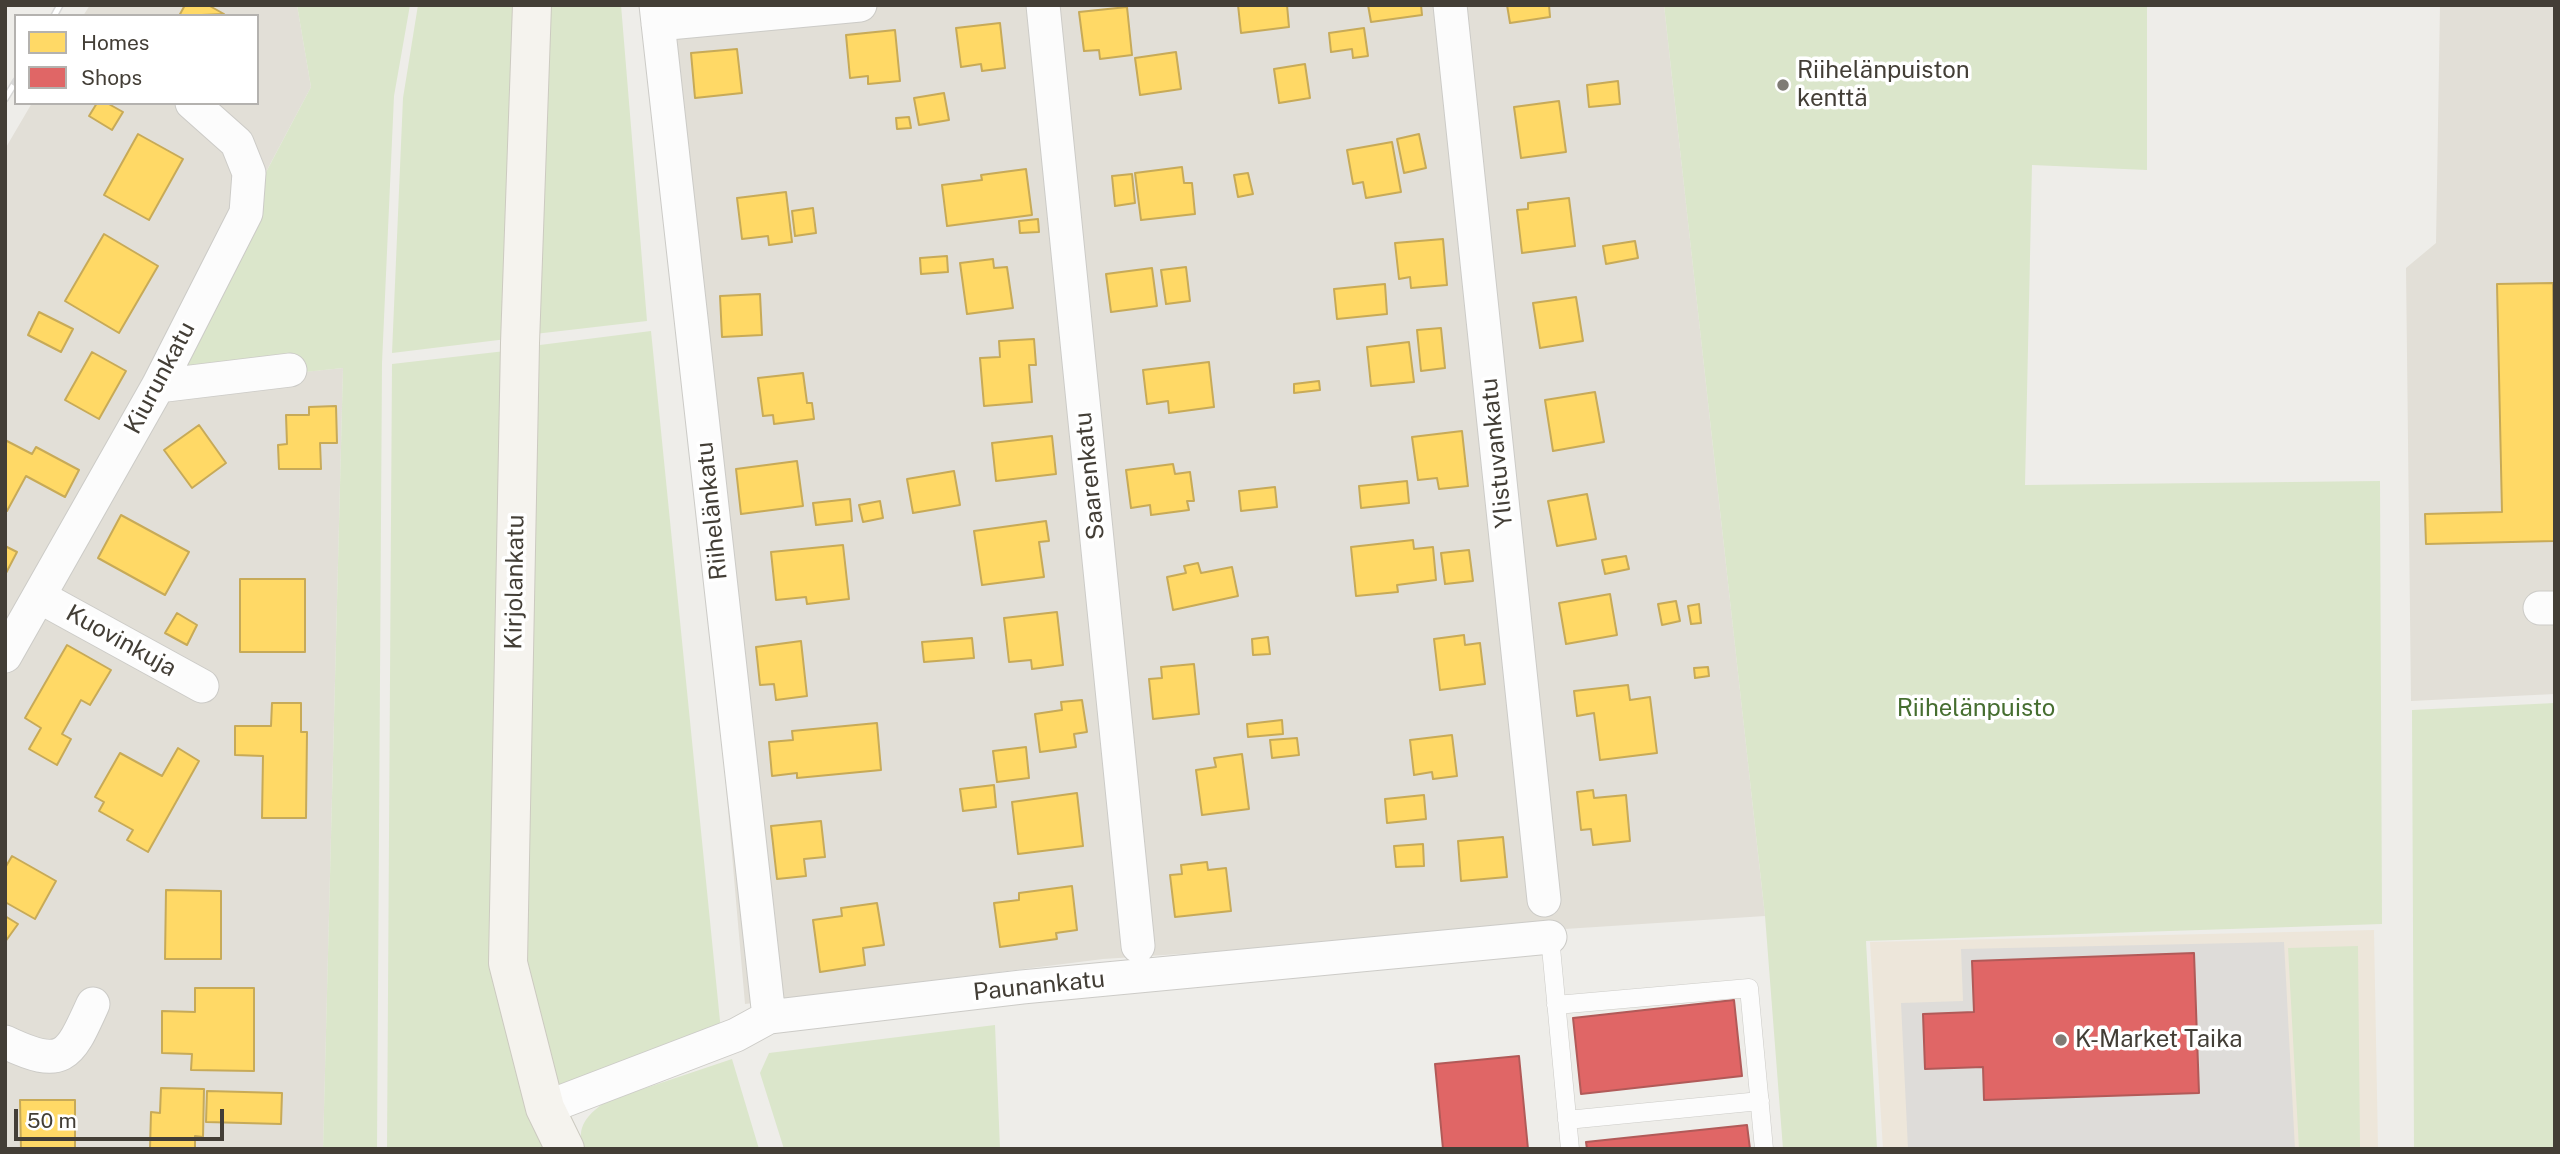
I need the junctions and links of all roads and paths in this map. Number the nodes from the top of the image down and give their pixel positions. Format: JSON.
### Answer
{"nodes":[{"id":1,"x":533,"y":5,"type":"edge"},
{"id":2,"x":860,"y":5,"type":"edge"},
{"id":3,"x":1043,"y":5,"type":"edge"},
{"id":4,"x":1450,"y":5,"type":"edge"},
{"id":5,"x":657,"y":15,"type":"edge"},
{"id":6,"x":194,"y":105,"type":"edge"},
{"id":7,"x":290,"y":370,"type":"dead end"},
{"id":8,"x":158,"y":386,"type":"junction"},
{"id":9,"x":40,"y":597,"type":"junction"},
{"id":10,"x":5,"y":656,"type":"edge"},
{"id":11,"x":202,"y":686,"type":"dead end"},
{"id":12,"x":1544,"y":900,"type":"dead end"},
{"id":13,"x":1550,"y":937,"type":"joint"},
{"id":14,"x":1138,"y":946,"type":"dead end"},
{"id":15,"x":93,"y":1004,"type":"dead end"},
{"id":16,"x":1556,"y":1005,"type":"junction"},
{"id":17,"x":769,"y":1017,"type":"junction"},
{"id":18,"x":5,"y":1042,"type":"edge"},
{"id":19,"x":1760,"y":1101,"type":"junction"},
{"id":20,"x":545,"y":1108,"type":"junction"},
{"id":21,"x":1567,"y":1120,"type":"junction"},
{"id":22,"x":565,"y":1149,"type":"edge"},
{"id":23,"x":1570,"y":1149,"type":"edge"},
{"id":24,"x":1764,"y":1149,"type":"edge"}],
"edges":[{"from":1,"to":20,"type":"main road","name":"Kirjolankatu"},
{"from":2,"to":5,"type":"street"},
{"from":3,"to":14,"type":"street","name":"Saarenkatu"},
{"from":4,"to":12,"type":"street","name":"Ylistuvankatu"},
{"from":5,"to":17,"type":"street","name":"Riihelänkatu"},
{"from":6,"to":8,"type":"street","name":"Kiurunkatu"},
{"from":7,"to":8,"type":"street"},
{"from":8,"to":9,"type":"street","name":"Kiurunkatu"},
{"from":9,"to":10,"type":"street","name":"Kiurunkatu"},
{"from":9,"to":11,"type":"street","name":"Kuovinkuja"},
{"from":13,"to":16,"type":"lane"},
{"from":13,"to":17,"type":"street","name":"Paunankatu"},
{"from":15,"to":18,"type":"street"},
{"from":16,"to":19,"type":"lane"},
{"from":16,"to":21,"type":"lane"},
{"from":17,"to":20,"type":"street","name":"Paunankatu"},
{"from":19,"to":21,"type":"lane"},
{"from":19,"to":24,"type":"lane"},
{"from":20,"to":22,"type":"main road","name":"Kirjolankatu"},
{"from":21,"to":23,"type":"lane"}]}
